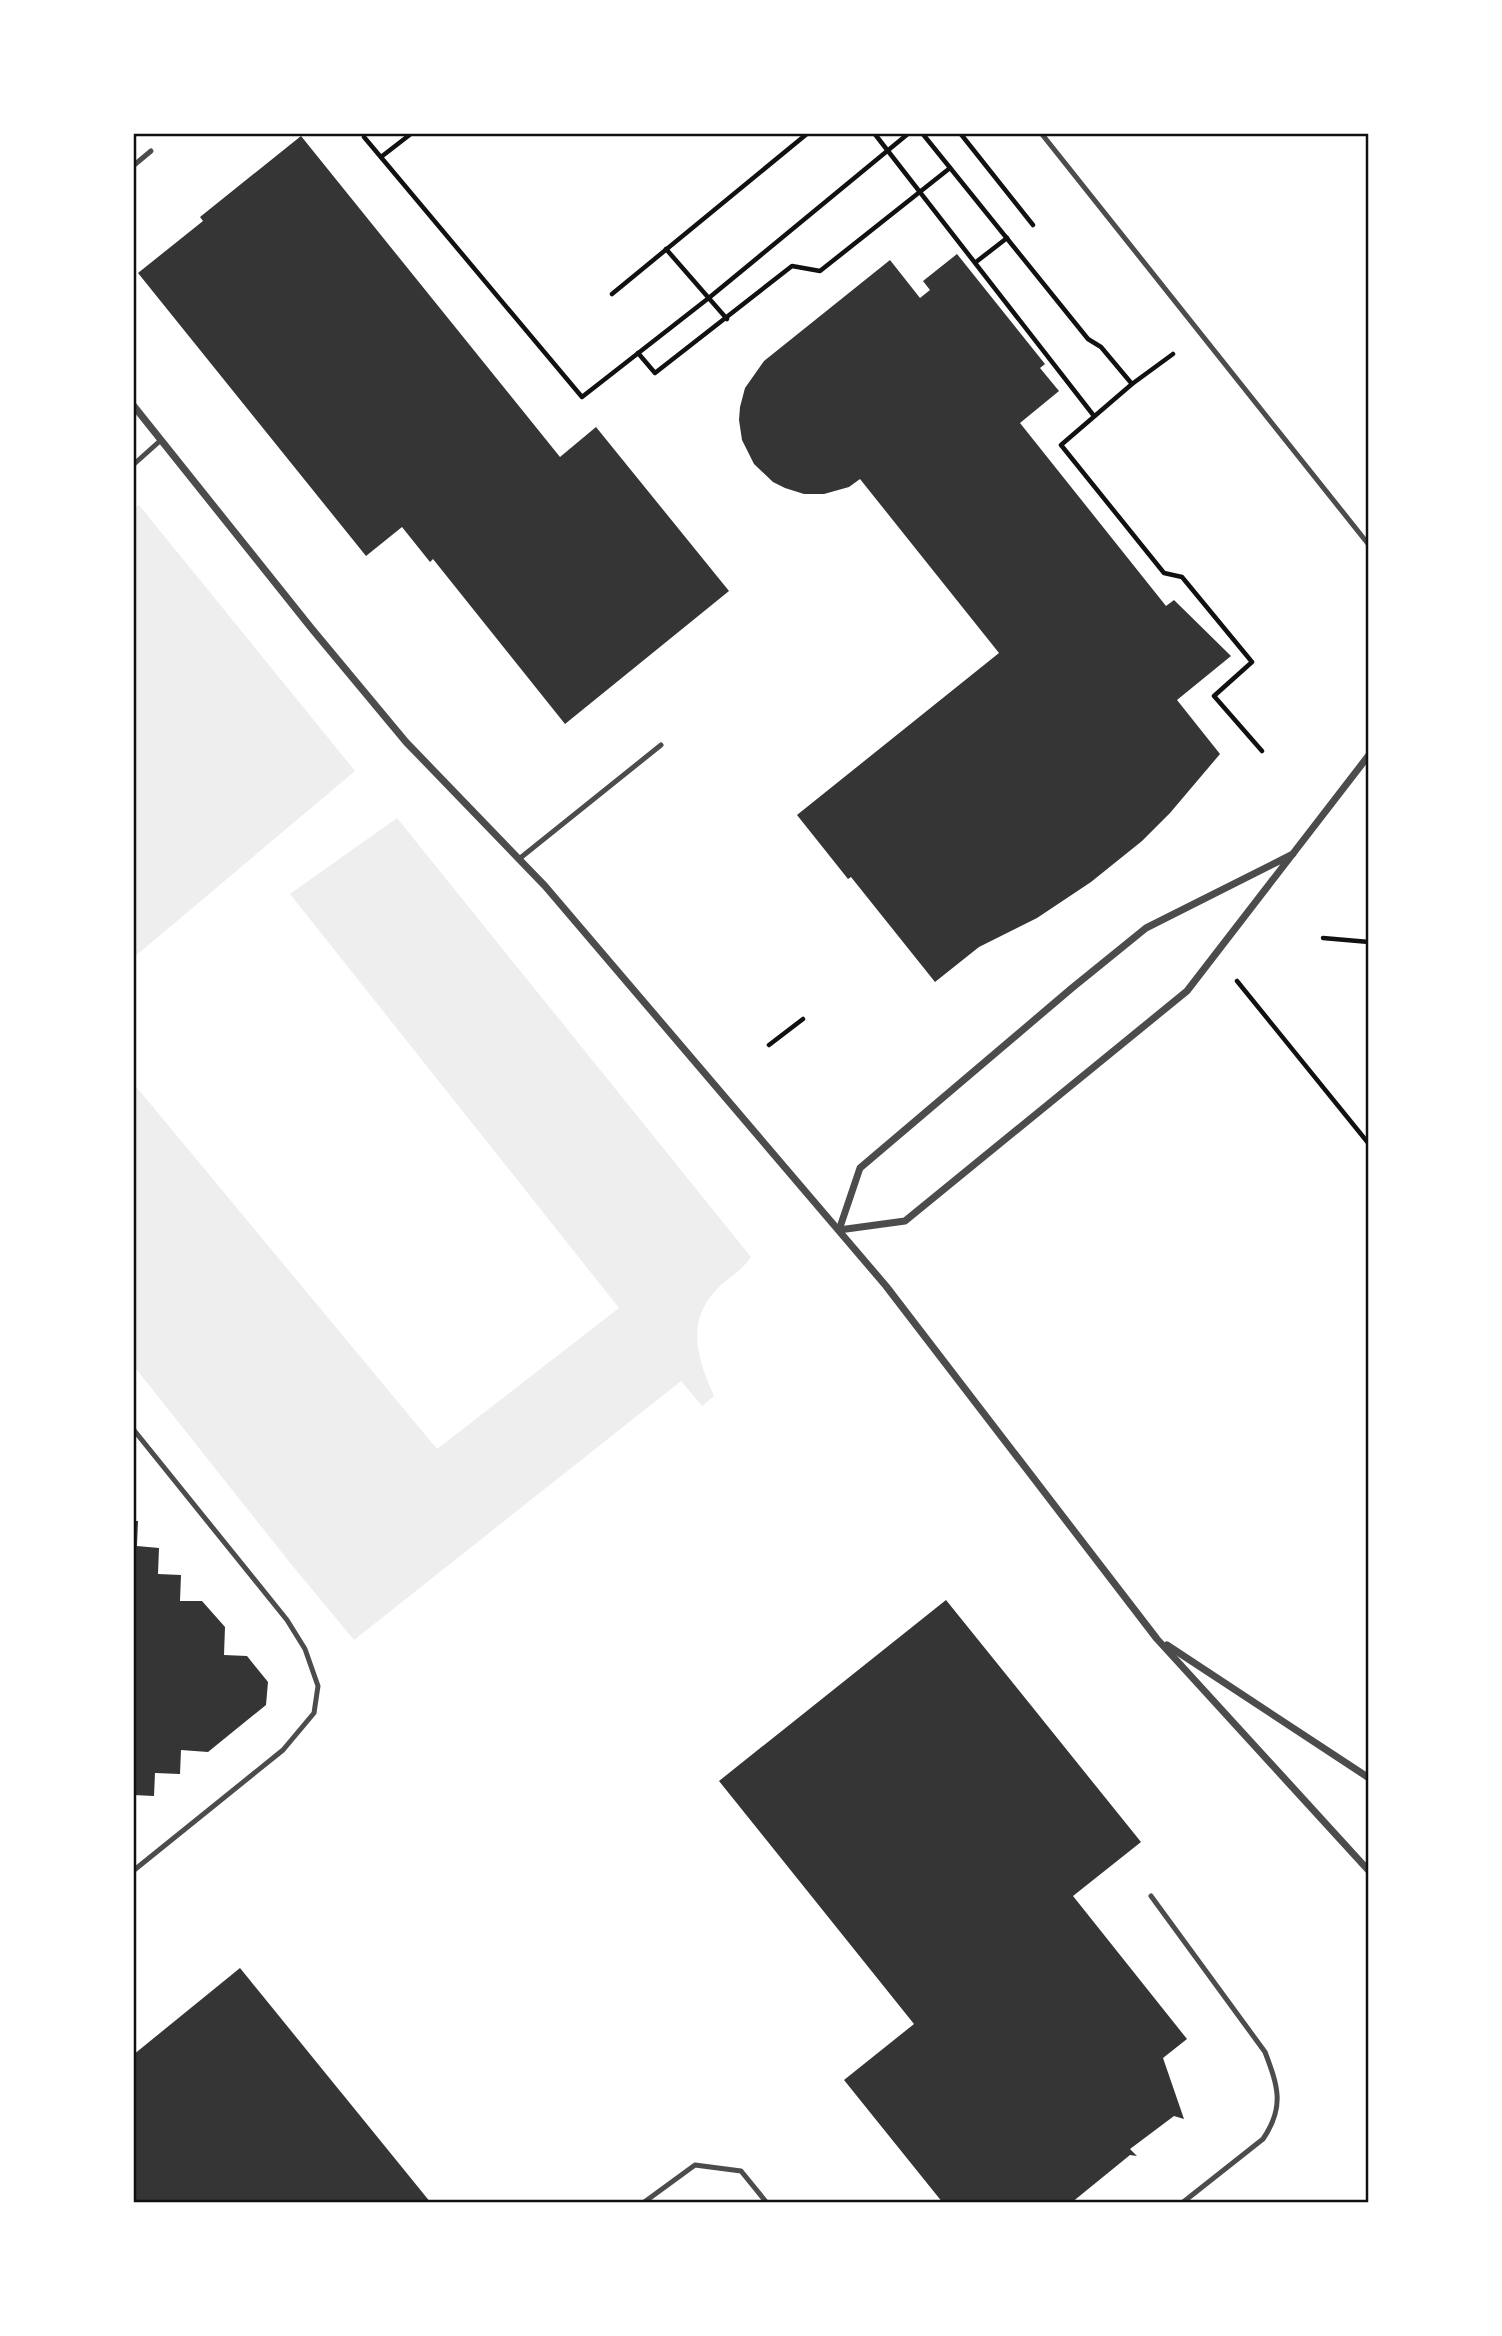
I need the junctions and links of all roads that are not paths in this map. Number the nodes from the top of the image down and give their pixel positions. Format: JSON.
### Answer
{"nodes":[{"id":1,"x":1042,"y":133,"type":"edge"},
{"id":2,"x":151,"y":151,"type":"dead end"},
{"id":3,"x":133,"y":166,"type":"edge"},
{"id":4,"x":133,"y":405,"type":"edge"},
{"id":5,"x":161,"y":440,"type":"junction"},
{"id":6,"x":133,"y":465,"type":"edge"},
{"id":7,"x":1369,"y":545,"type":"edge"},
{"id":8,"x":661,"y":745,"type":"dead end"},
{"id":9,"x":1369,"y":755,"type":"edge"},
{"id":10,"x":1293,"y":854,"type":"junction"},
{"id":11,"x":519,"y":859,"type":"junction"},
{"id":12,"x":839,"y":1230,"type":"junction"},
{"id":13,"x":133,"y":1429,"type":"edge"},
{"id":14,"x":1157,"y":1639,"type":"junction"},
{"id":15,"x":1369,"y":1777,"type":"edge"},
{"id":16,"x":133,"y":1871,"type":"edge"},
{"id":17,"x":1369,"y":1871,"type":"edge"},
{"id":18,"x":1151,"y":1896,"type":"dead end"},
{"id":19,"x":643,"y":2203,"type":"edge"},
{"id":20,"x":767,"y":2203,"type":"edge"},
{"id":21,"x":1182,"y":2203,"type":"edge"}],
"edges":[{"from":1,"to":7,"type":"lane"},
{"from":2,"to":3,"type":"lane"},
{"from":4,"to":5,"type":"street"},
{"from":5,"to":6,"type":"lane"},
{"from":5,"to":11,"type":"street"},
{"from":8,"to":11,"type":"lane"},
{"from":9,"to":10,"type":"street"},
{"from":10,"to":12,"type":"street"},
{"from":10,"to":12,"type":"street"},
{"from":11,"to":12,"type":"street"},
{"from":12,"to":14,"type":"street"},
{"from":13,"to":16,"type":"lane"},
{"from":14,"to":15,"type":"street"},
{"from":14,"to":17,"type":"street"},
{"from":18,"to":21,"type":"lane"},
{"from":19,"to":20,"type":"lane"}]}
